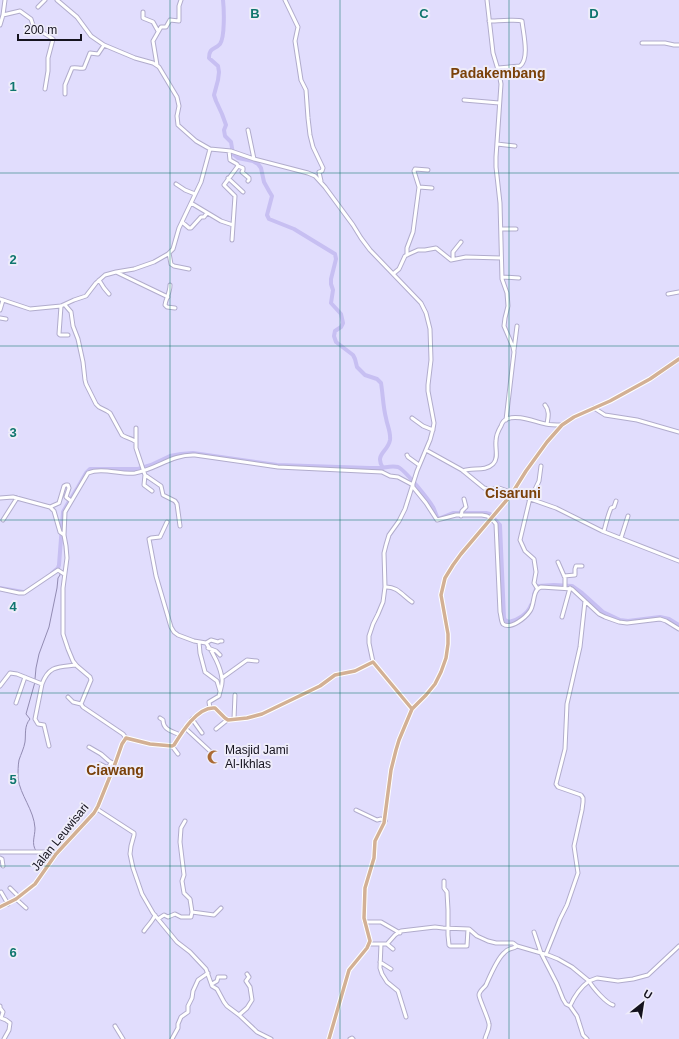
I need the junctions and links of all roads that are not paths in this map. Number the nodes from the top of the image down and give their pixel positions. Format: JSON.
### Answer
{"nodes":[{"id":1,"x":5,"y":0,"type":"edge"},
{"id":2,"x":45,"y":0,"type":"edge"},
{"id":3,"x":57,"y":0,"type":"edge"},
{"id":4,"x":181,"y":0,"type":"edge"},
{"id":5,"x":285,"y":0,"type":"edge"},
{"id":6,"x":487,"y":0,"type":"edge"},
{"id":7,"x":38,"y":7,"type":"dead end"},
{"id":8,"x":143,"y":12,"type":"dead end"},
{"id":9,"x":3,"y":15,"type":"junction"},
{"id":10,"x":489,"y":21,"type":"junction"},
{"id":11,"x":0,"y":25,"type":"edge"},
{"id":12,"x":158,"y":31,"type":"junction"},
{"id":13,"x":642,"y":43,"type":"dead end"},
{"id":14,"x":104,"y":45,"type":"junction"},
{"id":15,"x":679,"y":45,"type":"edge"},
{"id":16,"x":157,"y":65,"type":"junction"},
{"id":17,"x":498,"y":68,"type":"junction"},
{"id":18,"x":45,"y":89,"type":"dead end"},
{"id":19,"x":64,"y":94,"type":"dead end"},
{"id":20,"x":464,"y":100,"type":"dead end"},
{"id":21,"x":499,"y":104,"type":"junction"},
{"id":22,"x":248,"y":130,"type":"dead end"},
{"id":23,"x":496,"y":144,"type":"junction"},
{"id":24,"x":515,"y":146,"type":"dead end"},
{"id":25,"x":210,"y":149,"type":"junction"},
{"id":26,"x":231,"y":151,"type":"junction"},
{"id":27,"x":254,"y":159,"type":"junction"},
{"id":28,"x":238,"y":166,"type":"junction"},
{"id":29,"x":428,"y":170,"type":"dead end"},
{"id":30,"x":228,"y":178,"type":"junction"},
{"id":31,"x":248,"y":181,"type":"dead end"},
{"id":32,"x":321,"y":182,"type":"junction"},
{"id":33,"x":176,"y":184,"type":"dead end"},
{"id":34,"x":419,"y":187,"type":"junction"},
{"id":35,"x":432,"y":188,"type":"dead end"},
{"id":36,"x":243,"y":192,"type":"dead end"},
{"id":37,"x":195,"y":194,"type":"junction"},
{"id":38,"x":191,"y":203,"type":"junction"},
{"id":39,"x":208,"y":213,"type":"junction"},
{"id":40,"x":182,"y":222,"type":"junction"},
{"id":41,"x":233,"y":225,"type":"junction"},
{"id":42,"x":501,"y":228,"type":"junction"},
{"id":43,"x":516,"y":229,"type":"dead end"},
{"id":44,"x":232,"y":240,"type":"dead end"},
{"id":45,"x":462,"y":242,"type":"dead end"},
{"id":46,"x":168,"y":253,"type":"junction"},
{"id":47,"x":407,"y":255,"type":"junction"},
{"id":48,"x":501,"y":258,"type":"junction"},
{"id":49,"x":453,"y":260,"type":"junction"},
{"id":50,"x":189,"y":269,"type":"dead end"},
{"id":51,"x":116,"y":272,"type":"junction"},
{"id":52,"x":393,"y":274,"type":"junction"},
{"id":53,"x":502,"y":277,"type":"junction"},
{"id":54,"x":519,"y":278,"type":"dead end"},
{"id":55,"x":99,"y":280,"type":"junction"},
{"id":56,"x":170,"y":285,"type":"dead end"},
{"id":57,"x":679,"y":292,"type":"edge"},
{"id":58,"x":109,"y":294,"type":"dead end"},
{"id":59,"x":668,"y":294,"type":"dead end"},
{"id":60,"x":168,"y":297,"type":"junction"},
{"id":61,"x":2,"y":300,"type":"edge"},
{"id":62,"x":66,"y":304,"type":"junction"},
{"id":63,"x":61,"y":306,"type":"junction"},
{"id":64,"x":175,"y":308,"type":"dead end"},
{"id":65,"x":0,"y":310,"type":"edge"},
{"id":66,"x":0,"y":318,"type":"edge"},
{"id":67,"x":6,"y":320,"type":"dead end"},
{"id":68,"x":517,"y":326,"type":"dead end"},
{"id":69,"x":68,"y":335,"type":"dead end"},
{"id":70,"x":514,"y":352,"type":"junction"},
{"id":71,"x":679,"y":359,"type":"edge"},
{"id":72,"x":545,"y":405,"type":"dead end"},
{"id":73,"x":594,"y":408,"type":"junction"},
{"id":74,"x":412,"y":418,"type":"dead end"},
{"id":75,"x":506,"y":420,"type":"junction"},
{"id":76,"x":547,"y":424,"type":"junction"},
{"id":77,"x":562,"y":425,"type":"junction"},
{"id":78,"x":136,"y":428,"type":"dead end"},
{"id":79,"x":433,"y":430,"type":"junction"},
{"id":80,"x":679,"y":432,"type":"edge"},
{"id":81,"x":136,"y":442,"type":"junction"},
{"id":82,"x":426,"y":450,"type":"junction"},
{"id":83,"x":407,"y":455,"type":"dead end"},
{"id":84,"x":419,"y":465,"type":"junction"},
{"id":85,"x":541,"y":466,"type":"dead end"},
{"id":86,"x":142,"y":469,"type":"junction"},
{"id":87,"x":463,"y":471,"type":"junction"},
{"id":88,"x":145,"y":475,"type":"junction"},
{"id":89,"x":413,"y":484,"type":"junction"},
{"id":90,"x":152,"y":491,"type":"dead end"},
{"id":91,"x":513,"y":492,"type":"junction"},
{"id":92,"x":0,"y":498,"type":"edge"},
{"id":93,"x":17,"y":498,"type":"junction"},
{"id":94,"x":530,"y":498,"type":"junction"},
{"id":95,"x":464,"y":499,"type":"dead end"},
{"id":96,"x":70,"y":500,"type":"junction"},
{"id":97,"x":616,"y":501,"type":"dead end"},
{"id":98,"x":50,"y":507,"type":"junction"},
{"id":99,"x":461,"y":514,"type":"junction"},
{"id":100,"x":628,"y":516,"type":"dead end"},
{"id":101,"x":493,"y":517,"type":"junction"},
{"id":102,"x":3,"y":520,"type":"dead end"},
{"id":103,"x":167,"y":522,"type":"dead end"},
{"id":104,"x":180,"y":526,"type":"dead end"},
{"id":105,"x":604,"y":531,"type":"junction"},
{"id":106,"x":62,"y":534,"type":"junction"},
{"id":107,"x":621,"y":538,"type":"junction"},
{"id":108,"x":679,"y":561,"type":"edge"},
{"id":109,"x":558,"y":562,"type":"dead end"},
{"id":110,"x":582,"y":566,"type":"dead end"},
{"id":111,"x":64,"y":574,"type":"junction"},
{"id":112,"x":564,"y":576,"type":"junction"},
{"id":113,"x":565,"y":586,"type":"junction"},
{"id":114,"x":385,"y":587,"type":"junction"},
{"id":115,"x":536,"y":587,"type":"junction"},
{"id":116,"x":570,"y":588,"type":"junction"},
{"id":117,"x":0,"y":589,"type":"edge"},
{"id":118,"x":585,"y":601,"type":"junction"},
{"id":119,"x":412,"y":602,"type":"dead end"},
{"id":120,"x":562,"y":617,"type":"dead end"},
{"id":121,"x":679,"y":629,"type":"edge"},
{"id":122,"x":222,"y":641,"type":"dead end"},
{"id":123,"x":198,"y":642,"type":"junction"},
{"id":124,"x":206,"y":644,"type":"junction"},
{"id":125,"x":208,"y":648,"type":"junction"},
{"id":126,"x":220,"y":655,"type":"dead end"},
{"id":127,"x":257,"y":661,"type":"dead end"},
{"id":128,"x":373,"y":662,"type":"junction"},
{"id":129,"x":76,"y":665,"type":"junction"},
{"id":130,"x":25,"y":677,"type":"junction"},
{"id":131,"x":222,"y":678,"type":"junction"},
{"id":132,"x":42,"y":684,"type":"junction"},
{"id":133,"x":0,"y":686,"type":"edge"},
{"id":134,"x":220,"y":691,"type":"junction"},
{"id":135,"x":235,"y":695,"type":"dead end"},
{"id":136,"x":68,"y":697,"type":"dead end"},
{"id":137,"x":16,"y":703,"type":"dead end"},
{"id":138,"x":81,"y":704,"type":"junction"},
{"id":139,"x":210,"y":708,"type":"junction"},
{"id":140,"x":412,"y":709,"type":"junction"},
{"id":141,"x":160,"y":718,"type":"dead end"},
{"id":142,"x":192,"y":719,"type":"junction"},
{"id":143,"x":234,"y":719,"type":"junction"},
{"id":144,"x":227,"y":720,"type":"junction"},
{"id":145,"x":185,"y":728,"type":"junction"},
{"id":146,"x":216,"y":729,"type":"dead end"},
{"id":147,"x":202,"y":733,"type":"dead end"},
{"id":148,"x":180,"y":735,"type":"junction"},
{"id":149,"x":126,"y":738,"type":"junction"},
{"id":150,"x":49,"y":746,"type":"dead end"},
{"id":151,"x":172,"y":746,"type":"junction"},
{"id":152,"x":89,"y":747,"type":"dead end"},
{"id":153,"x":211,"y":752,"type":"dead end"},
{"id":154,"x":178,"y":754,"type":"dead end"},
{"id":155,"x":100,"y":764,"type":"dead end"},
{"id":156,"x":113,"y":764,"type":"junction"},
{"id":157,"x":97,"y":809,"type":"junction"},
{"id":158,"x":356,"y":810,"type":"dead end"},
{"id":159,"x":185,"y":821,"type":"dead end"},
{"id":160,"x":385,"y":821,"type":"junction"},
{"id":161,"x":0,"y":852,"type":"edge"},
{"id":162,"x":56,"y":854,"type":"junction"},
{"id":163,"x":0,"y":858,"type":"edge"},
{"id":164,"x":3,"y":866,"type":"dead end"},
{"id":165,"x":444,"y":881,"type":"dead end"},
{"id":166,"x":10,"y":888,"type":"dead end"},
{"id":167,"x":1,"y":892,"type":"dead end"},
{"id":168,"x":17,"y":898,"type":"junction"},
{"id":169,"x":8,"y":904,"type":"junction"},
{"id":170,"x":0,"y":907,"type":"edge"},
{"id":171,"x":26,"y":908,"type":"dead end"},
{"id":172,"x":221,"y":908,"type":"dead end"},
{"id":173,"x":192,"y":912,"type":"junction"},
{"id":174,"x":155,"y":915,"type":"junction"},
{"id":175,"x":158,"y":919,"type":"junction"},
{"id":176,"x":365,"y":922,"type":"junction"},
{"id":177,"x":448,"y":928,"type":"junction"},
{"id":178,"x":468,"y":929,"type":"junction"},
{"id":179,"x":144,"y":931,"type":"dead end"},
{"id":180,"x":400,"y":932,"type":"junction"},
{"id":181,"x":534,"y":932,"type":"dead end"},
{"id":182,"x":369,"y":944,"type":"junction"},
{"id":183,"x":381,"y":944,"type":"junction"},
{"id":184,"x":387,"y":944,"type":"junction"},
{"id":185,"x":517,"y":946,"type":"junction"},
{"id":186,"x":679,"y":946,"type":"edge"},
{"id":187,"x":393,"y":949,"type":"dead end"},
{"id":188,"x":541,"y":953,"type":"junction"},
{"id":189,"x":546,"y":954,"type":"junction"},
{"id":190,"x":380,"y":962,"type":"junction"},
{"id":191,"x":391,"y":969,"type":"dead end"},
{"id":192,"x":208,"y":973,"type":"junction"},
{"id":193,"x":248,"y":974,"type":"dead end"},
{"id":194,"x":225,"y":977,"type":"dead end"},
{"id":195,"x":589,"y":981,"type":"junction"},
{"id":196,"x":212,"y":984,"type":"junction"},
{"id":197,"x":612,"y":1005,"type":"dead end"},
{"id":198,"x":0,"y":1006,"type":"edge"},
{"id":199,"x":570,"y":1006,"type":"junction"},
{"id":200,"x":239,"y":1015,"type":"junction"},
{"id":201,"x":406,"y":1017,"type":"dead end"},
{"id":202,"x":115,"y":1026,"type":"dead end"},
{"id":203,"x":583,"y":1035,"type":"junction"},
{"id":204,"x":6,"y":1038,"type":"edge"},
{"id":205,"x":123,"y":1039,"type":"edge"},
{"id":206,"x":172,"y":1039,"type":"edge"},
{"id":207,"x":271,"y":1039,"type":"edge"},
{"id":208,"x":329,"y":1039,"type":"edge"},
{"id":209,"x":485,"y":1039,"type":"edge"},
{"id":210,"x":581,"y":1039,"type":"edge"},
{"id":211,"x":588,"y":1039,"type":"edge"}],
"edges":[{"from":1,"to":9,"type":"street"},
{"from":2,"to":7,"type":"street"},
{"from":3,"to":14,"type":"street"},
{"from":4,"to":12,"type":"street"},
{"from":5,"to":32,"type":"street"},
{"from":6,"to":10,"type":"street"},
{"from":8,"to":12,"type":"street"},
{"from":9,"to":11,"type":"street"},
{"from":9,"to":18,"type":"street"},
{"from":10,"to":17,"type":"street"},
{"from":10,"to":17,"type":"street"},
{"from":12,"to":16,"type":"street"},
{"from":13,"to":15,"type":"street"},
{"from":14,"to":16,"type":"street"},
{"from":14,"to":19,"type":"street"},
{"from":16,"to":25,"type":"street"},
{"from":17,"to":21,"type":"street"},
{"from":20,"to":21,"type":"street"},
{"from":21,"to":23,"type":"street"},
{"from":22,"to":27,"type":"street"},
{"from":23,"to":24,"type":"street"},
{"from":23,"to":42,"type":"street"},
{"from":25,"to":26,"type":"street"},
{"from":25,"to":37,"type":"street"},
{"from":26,"to":27,"type":"street"},
{"from":26,"to":28,"type":"street"},
{"from":27,"to":32,"type":"street"},
{"from":28,"to":30,"type":"street"},
{"from":28,"to":31,"type":"street"},
{"from":29,"to":34,"type":"street"},
{"from":30,"to":36,"type":"street"},
{"from":30,"to":41,"type":"street"},
{"from":32,"to":52,"type":"street"},
{"from":33,"to":37,"type":"street"},
{"from":34,"to":35,"type":"street"},
{"from":34,"to":47,"type":"street"},
{"from":37,"to":38,"type":"street"},
{"from":38,"to":39,"type":"street"},
{"from":38,"to":40,"type":"street"},
{"from":39,"to":40,"type":"street"},
{"from":39,"to":41,"type":"street"},
{"from":40,"to":46,"type":"street"},
{"from":41,"to":44,"type":"street"},
{"from":42,"to":43,"type":"street"},
{"from":42,"to":48,"type":"street"},
{"from":45,"to":49,"type":"street"},
{"from":46,"to":50,"type":"street"},
{"from":46,"to":51,"type":"street"},
{"from":47,"to":49,"type":"street"},
{"from":47,"to":52,"type":"street"},
{"from":48,"to":49,"type":"street"},
{"from":48,"to":53,"type":"street"},
{"from":51,"to":55,"type":"street"},
{"from":51,"to":60,"type":"street"},
{"from":52,"to":79,"type":"street"},
{"from":53,"to":54,"type":"street"},
{"from":53,"to":70,"type":"street"},
{"from":55,"to":58,"type":"street"},
{"from":55,"to":62,"type":"street"},
{"from":56,"to":60,"type":"street"},
{"from":57,"to":59,"type":"street"},
{"from":60,"to":64,"type":"street"},
{"from":61,"to":63,"type":"street"},
{"from":61,"to":65,"type":"street"},
{"from":62,"to":63,"type":"street"},
{"from":62,"to":81,"type":"street"},
{"from":63,"to":69,"type":"street"},
{"from":66,"to":67,"type":"street"},
{"from":68,"to":70,"type":"street"},
{"from":70,"to":75,"type":"street"},
{"from":71,"to":73,"type":"main road"},
{"from":72,"to":76,"type":"street"},
{"from":73,"to":77,"type":"main road"},
{"from":73,"to":80,"type":"street"},
{"from":74,"to":79,"type":"street"},
{"from":75,"to":76,"type":"street"},
{"from":75,"to":87,"type":"street"},
{"from":76,"to":77,"type":"street"},
{"from":77,"to":91,"type":"main road"},
{"from":78,"to":81,"type":"street"},
{"from":79,"to":82,"type":"street"},
{"from":81,"to":86,"type":"street"},
{"from":82,"to":84,"type":"street"},
{"from":82,"to":87,"type":"street"},
{"from":83,"to":84,"type":"street"},
{"from":84,"to":89,"type":"street"},
{"from":85,"to":94,"type":"street"},
{"from":86,"to":88,"type":"street"},
{"from":86,"to":89,"type":"street"},
{"from":86,"to":96,"type":"street"},
{"from":87,"to":91,"type":"street"},
{"from":88,"to":90,"type":"street"},
{"from":88,"to":104,"type":"street"},
{"from":89,"to":99,"type":"street"},
{"from":89,"to":114,"type":"street"},
{"from":91,"to":94,"type":"street"},
{"from":91,"to":101,"type":"main road"},
{"from":92,"to":93,"type":"street"},
{"from":93,"to":98,"type":"street"},
{"from":93,"to":102,"type":"street"},
{"from":94,"to":105,"type":"street"},
{"from":94,"to":115,"type":"street"},
{"from":95,"to":99,"type":"street"},
{"from":96,"to":98,"type":"street"},
{"from":96,"to":106,"type":"street"},
{"from":97,"to":105,"type":"street"},
{"from":98,"to":106,"type":"street"},
{"from":99,"to":101,"type":"street"},
{"from":100,"to":107,"type":"street"},
{"from":101,"to":115,"type":"street"},
{"from":101,"to":140,"type":"main road"},
{"from":103,"to":123,"type":"street"},
{"from":105,"to":107,"type":"street"},
{"from":106,"to":111,"type":"street"},
{"from":107,"to":108,"type":"street"},
{"from":109,"to":112,"type":"street"},
{"from":110,"to":112,"type":"street"},
{"from":111,"to":117,"type":"street"},
{"from":111,"to":129,"type":"street"},
{"from":112,"to":113,"type":"street"},
{"from":113,"to":115,"type":"street"},
{"from":113,"to":116,"type":"street"},
{"from":114,"to":119,"type":"street"},
{"from":114,"to":128,"type":"street"},
{"from":116,"to":118,"type":"street"},
{"from":116,"to":120,"type":"street"},
{"from":118,"to":121,"type":"street"},
{"from":118,"to":189,"type":"street"},
{"from":122,"to":124,"type":"street"},
{"from":123,"to":124,"type":"street"},
{"from":123,"to":134,"type":"street"},
{"from":124,"to":125,"type":"street"},
{"from":125,"to":126,"type":"street"},
{"from":125,"to":131,"type":"street"},
{"from":127,"to":131,"type":"street"},
{"from":128,"to":140,"type":"main road"},
{"from":128,"to":143,"type":"main road"},
{"from":129,"to":132,"type":"street"},
{"from":129,"to":138,"type":"street"},
{"from":130,"to":132,"type":"street"},
{"from":130,"to":133,"type":"street"},
{"from":130,"to":137,"type":"street"},
{"from":131,"to":134,"type":"street"},
{"from":132,"to":150,"type":"street"},
{"from":134,"to":139,"type":"street"},
{"from":135,"to":143,"type":"street"},
{"from":136,"to":138,"type":"street"},
{"from":138,"to":149,"type":"street"},
{"from":139,"to":142,"type":"main road"},
{"from":139,"to":144,"type":"main road"},
{"from":140,"to":160,"type":"main road"},
{"from":141,"to":148,"type":"street"},
{"from":142,"to":145,"type":"main road"},
{"from":142,"to":147,"type":"street"},
{"from":143,"to":144,"type":"main road"},
{"from":144,"to":146,"type":"street"},
{"from":145,"to":148,"type":"main road"},
{"from":145,"to":153,"type":"street"},
{"from":148,"to":151,"type":"main road"},
{"from":149,"to":151,"type":"main road"},
{"from":149,"to":156,"type":"main road","name":"Jalan Leuwisari"},
{"from":151,"to":154,"type":"street"},
{"from":152,"to":156,"type":"street"},
{"from":155,"to":156,"type":"street"},
{"from":156,"to":157,"type":"main road","name":"Jalan Leuwisari"},
{"from":157,"to":162,"type":"main road","name":"Jalan Leuwisari"},
{"from":157,"to":174,"type":"street"},
{"from":158,"to":160,"type":"street"},
{"from":159,"to":173,"type":"street"},
{"from":160,"to":176,"type":"main road"},
{"from":161,"to":162,"type":"street"},
{"from":162,"to":168,"type":"main road","name":"Jalan Leuwisari"},
{"from":163,"to":164,"type":"street"},
{"from":165,"to":177,"type":"street"},
{"from":166,"to":168,"type":"street"},
{"from":167,"to":169,"type":"street"},
{"from":168,"to":169,"type":"main road","name":"Jalan Leuwisari"},
{"from":168,"to":171,"type":"street"},
{"from":169,"to":170,"type":"main road","name":"Jalan Leuwisari"},
{"from":172,"to":173,"type":"street"},
{"from":173,"to":175,"type":"street"},
{"from":174,"to":175,"type":"street"},
{"from":174,"to":179,"type":"street"},
{"from":175,"to":192,"type":"street"},
{"from":176,"to":180,"type":"street"},
{"from":176,"to":182,"type":"main road"},
{"from":177,"to":178,"type":"street"},
{"from":177,"to":178,"type":"street"},
{"from":177,"to":180,"type":"street"},
{"from":178,"to":185,"type":"street"},
{"from":180,"to":184,"type":"street"},
{"from":181,"to":188,"type":"street"},
{"from":182,"to":183,"type":"street"},
{"from":182,"to":208,"type":"main road"},
{"from":183,"to":184,"type":"street"},
{"from":183,"to":190,"type":"street"},
{"from":184,"to":187,"type":"street"},
{"from":185,"to":188,"type":"street"},
{"from":185,"to":209,"type":"street"},
{"from":186,"to":195,"type":"street"},
{"from":188,"to":189,"type":"street"},
{"from":188,"to":199,"type":"street"},
{"from":189,"to":195,"type":"street"},
{"from":190,"to":191,"type":"street"},
{"from":190,"to":201,"type":"street"},
{"from":192,"to":196,"type":"street"},
{"from":192,"to":206,"type":"street"},
{"from":193,"to":200,"type":"street"},
{"from":194,"to":196,"type":"street"},
{"from":195,"to":197,"type":"street"},
{"from":195,"to":199,"type":"street"},
{"from":196,"to":200,"type":"street"},
{"from":198,"to":204,"type":"street"},
{"from":199,"to":203,"type":"street"},
{"from":200,"to":207,"type":"street"},
{"from":202,"to":205,"type":"street"},
{"from":203,"to":210,"type":"street"},
{"from":203,"to":211,"type":"street"}]}
